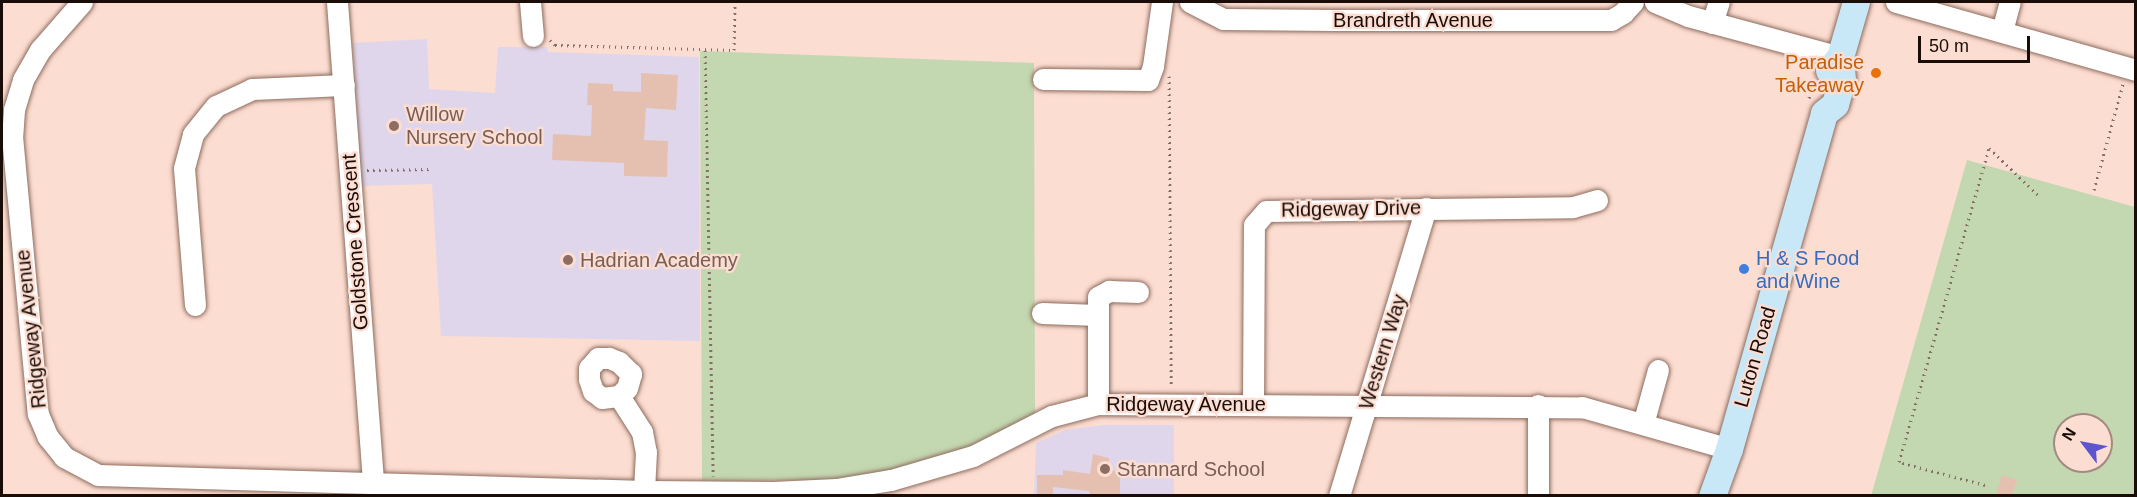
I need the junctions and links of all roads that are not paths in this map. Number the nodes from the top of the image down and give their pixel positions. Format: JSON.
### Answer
{"nodes":[{"id":1,"x":82,"y":2,"type":"edge"},
{"id":2,"x":337,"y":2,"type":"edge"},
{"id":3,"x":530,"y":2,"type":"edge"},
{"id":4,"x":1162,"y":2,"type":"edge"},
{"id":5,"x":1190,"y":2,"type":"edge"},
{"id":6,"x":1633,"y":2,"type":"edge"},
{"id":7,"x":1655,"y":2,"type":"edge"},
{"id":8,"x":1719,"y":2,"type":"edge"},
{"id":9,"x":1856,"y":2,"type":"edge"},
{"id":10,"x":1896,"y":2,"type":"edge"},
{"id":11,"x":2010,"y":2,"type":"edge"},
{"id":12,"x":1335,"y":11,"type":"edge"},
{"id":13,"x":1712,"y":24,"type":"junction"},
{"id":14,"x":2002,"y":31,"type":"junction"},
{"id":15,"x":533,"y":36,"type":"road end"},
{"id":16,"x":1840,"y":57,"type":"junction"},
{"id":17,"x":2132,"y":69,"type":"edge"},
{"id":18,"x":1043,"y":79,"type":"dead end"},
{"id":19,"x":344,"y":86,"type":"junction"},
{"id":20,"x":1597,"y":200,"type":"dead end"},
{"id":21,"x":1426,"y":208,"type":"junction"},
{"id":22,"x":1138,"y":292,"type":"dead end"},
{"id":23,"x":195,"y":305,"type":"dead end"},
{"id":24,"x":1098,"y":306,"type":"junction"},
{"id":25,"x":1042,"y":313,"type":"dead end"},
{"id":26,"x":1658,"y":370,"type":"dead end"},
{"id":27,"x":619,"y":396,"type":"dead end"},
{"id":28,"x":1098,"y":404,"type":"junction"},
{"id":29,"x":1253,"y":404,"type":"junction"},
{"id":30,"x":1367,"y":404,"type":"junction"},
{"id":31,"x":1538,"y":405,"type":"junction"},
{"id":32,"x":1643,"y":424,"type":"junction"},
{"id":33,"x":1729,"y":449,"type":"junction"},
{"id":34,"x":373,"y":483,"type":"junction"},
{"id":35,"x":644,"y":491,"type":"junction"},
{"id":36,"x":1339,"y":495,"type":"edge"},
{"id":37,"x":1538,"y":495,"type":"edge"},
{"id":38,"x":1712,"y":495,"type":"edge"}],
"edges":[{"from":1,"to":34,"type":"street","name":"Ridgeway Avenue"},
{"from":2,"to":19,"type":"street","name":"Goldstone Crescent"},
{"from":3,"to":15,"type":"street"},
{"from":4,"to":18,"type":"street"},
{"from":5,"to":12,"type":"street","name":"Brandreth Avenue"},
{"from":6,"to":12,"type":"street","name":"Brandreth Avenue"},
{"from":7,"to":13,"type":"street"},
{"from":8,"to":13,"type":"street"},
{"from":9,"to":16,"type":"main road","name":"Luton Road"},
{"from":10,"to":14,"type":"street"},
{"from":11,"to":14,"type":"street"},
{"from":13,"to":16,"type":"street"},
{"from":14,"to":17,"type":"street"},
{"from":16,"to":33,"type":"main road","name":"Luton Road"},
{"from":19,"to":23,"type":"street"},
{"from":19,"to":34,"type":"street","name":"Goldstone Crescent"},
{"from":20,"to":21,"type":"street","name":"Ridgeway Drive"},
{"from":21,"to":29,"type":"street","name":"Ridgeway Drive"},
{"from":21,"to":30,"type":"street","name":"Western Way"},
{"from":22,"to":24,"type":"street"},
{"from":24,"to":25,"type":"street"},
{"from":24,"to":28,"type":"street"},
{"from":26,"to":32,"type":"street"},
{"from":27,"to":35,"type":"street"},
{"from":28,"to":29,"type":"street","name":"Ridgeway Avenue"},
{"from":28,"to":35,"type":"street","name":"Ridgeway Avenue"},
{"from":29,"to":30,"type":"street","name":"Ridgeway Avenue"},
{"from":30,"to":31,"type":"street","name":"Ridgeway Avenue"},
{"from":30,"to":36,"type":"street","name":"Western Way"},
{"from":31,"to":32,"type":"street","name":"Ridgeway Avenue"},
{"from":31,"to":37,"type":"street"},
{"from":32,"to":33,"type":"street","name":"Ridgeway Avenue"},
{"from":33,"to":38,"type":"main road","name":"Luton Road"},
{"from":34,"to":35,"type":"street","name":"Ridgeway Avenue"}]}
